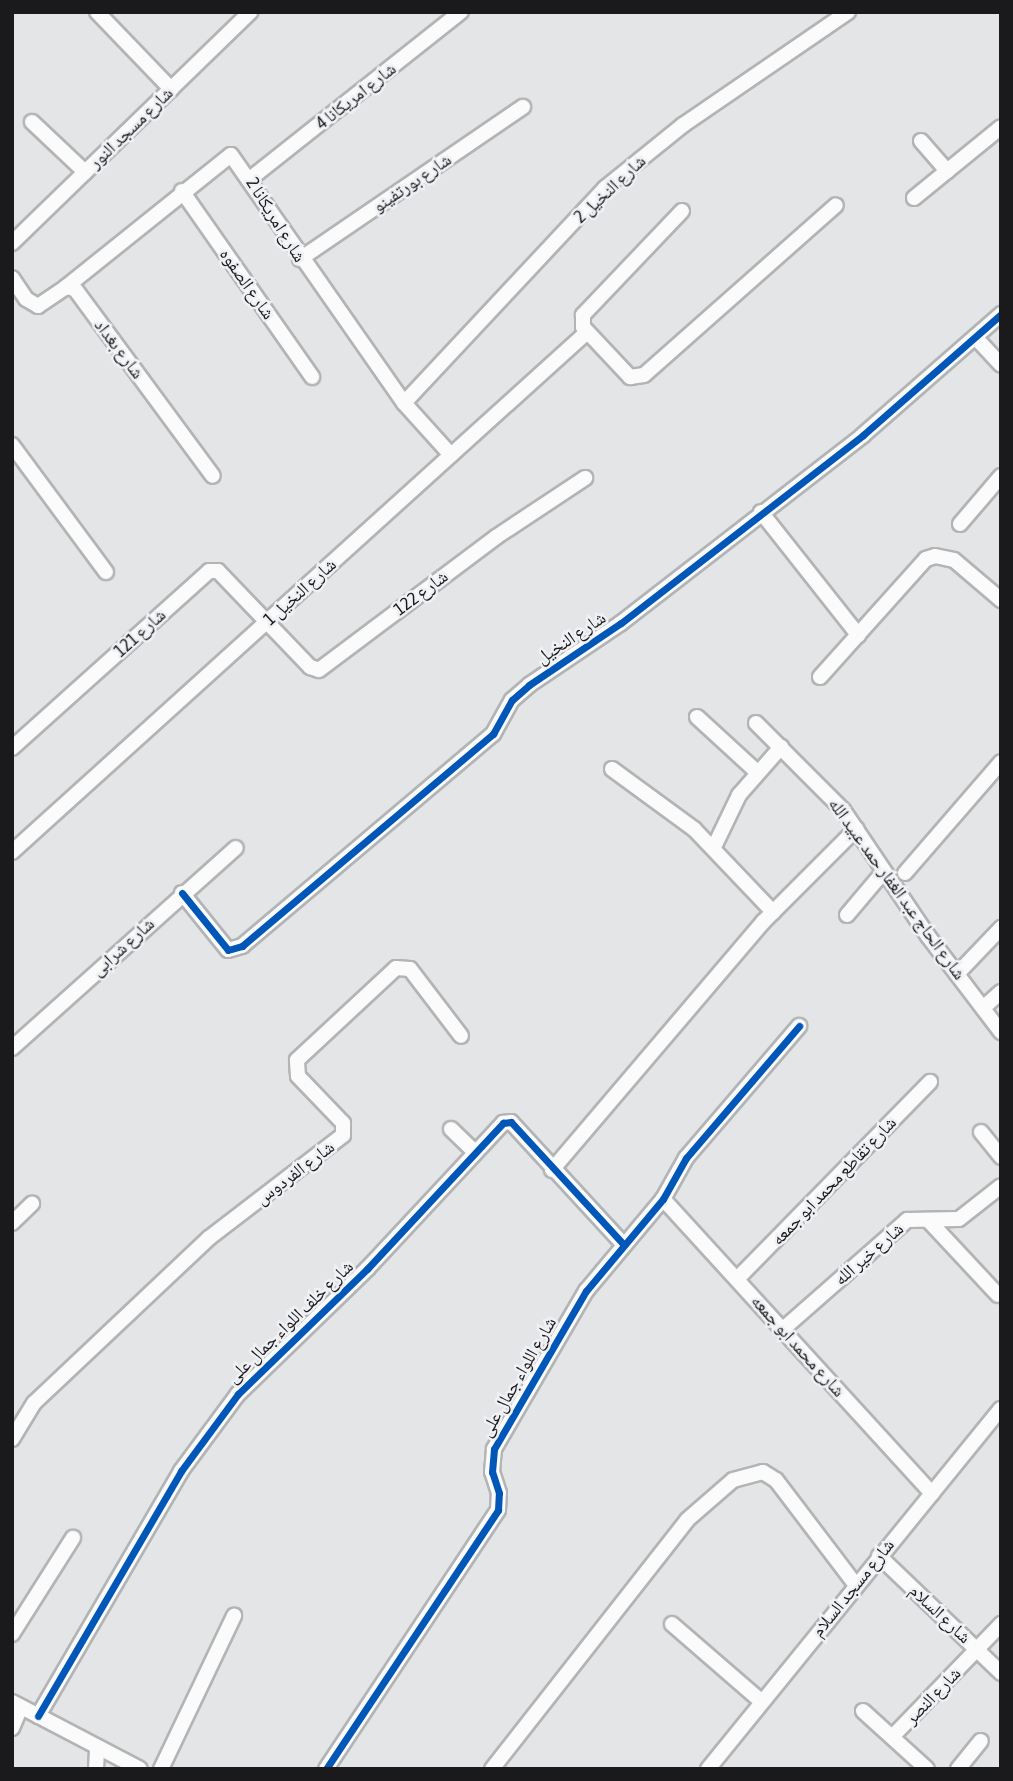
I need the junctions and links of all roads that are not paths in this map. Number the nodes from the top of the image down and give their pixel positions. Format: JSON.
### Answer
{"nodes":[{"id":1,"x":97,"y":12,"type":"edge"},
{"id":2,"x":250,"y":12,"type":"edge"},
{"id":3,"x":461,"y":12,"type":"edge"},
{"id":4,"x":848,"y":12,"type":"edge"},
{"id":5,"x":233,"y":18,"type":"edge"},
{"id":6,"x":171,"y":89,"type":"junction"},
{"id":7,"x":523,"y":107,"type":"dead end"},
{"id":8,"x":32,"y":122,"type":"dead end"},
{"id":9,"x":1001,"y":127,"type":"edge"},
{"id":10,"x":921,"y":141,"type":"dead end"},
{"id":11,"x":947,"y":171,"type":"junction"},
{"id":12,"x":85,"y":172,"type":"junction"},
{"id":13,"x":250,"y":179,"type":"junction"},
{"id":14,"x":182,"y":191,"type":"junction"},
{"id":15,"x":914,"y":198,"type":"dead end"},
{"id":16,"x":836,"y":205,"type":"dead end"},
{"id":17,"x":682,"y":211,"type":"dead end"},
{"id":18,"x":12,"y":243,"type":"edge"},
{"id":19,"x":300,"y":259,"type":"junction"},
{"id":20,"x":12,"y":278,"type":"edge"},
{"id":21,"x":66,"y":287,"type":"junction"},
{"id":22,"x":1001,"y":314,"type":"edge"},
{"id":23,"x":587,"y":332,"type":"junction"},
{"id":24,"x":975,"y":337,"type":"junction"},
{"id":25,"x":1001,"y":365,"type":"edge"},
{"id":26,"x":312,"y":377,"type":"dead end"},
{"id":27,"x":404,"y":403,"type":"junction"},
{"id":28,"x":12,"y":445,"type":"edge"},
{"id":29,"x":451,"y":455,"type":"junction"},
{"id":30,"x":1001,"y":475,"type":"edge"},
{"id":31,"x":213,"y":476,"type":"dead end"},
{"id":32,"x":584,"y":478,"type":"dead end"},
{"id":33,"x":761,"y":512,"type":"junction"},
{"id":34,"x":960,"y":524,"type":"dead end"},
{"id":35,"x":106,"y":572,"type":"dead end"},
{"id":36,"x":1001,"y":600,"type":"edge"},
{"id":37,"x":265,"y":622,"type":"junction"},
{"id":38,"x":858,"y":635,"type":"junction"},
{"id":39,"x":820,"y":677,"type":"dead end"},
{"id":40,"x":697,"y":717,"type":"dead end"},
{"id":41,"x":756,"y":723,"type":"dead end"},
{"id":42,"x":781,"y":747,"type":"junction"},
{"id":43,"x":12,"y":748,"type":"edge"},
{"id":44,"x":1001,"y":762,"type":"edge"},
{"id":45,"x":612,"y":769,"type":"dead end"},
{"id":46,"x":757,"y":772,"type":"junction"},
{"id":47,"x":856,"y":830,"type":"junction"},
{"id":48,"x":236,"y":848,"type":"dead end"},
{"id":49,"x":714,"y":848,"type":"junction"},
{"id":50,"x":12,"y":852,"type":"edge"},
{"id":51,"x":884,"y":871,"type":"junction"},
{"id":52,"x":905,"y":873,"type":"dead end"},
{"id":53,"x":183,"y":893,"type":"junction"},
{"id":54,"x":773,"y":912,"type":"junction"},
{"id":55,"x":847,"y":915,"type":"dead end"},
{"id":56,"x":1001,"y":928,"type":"edge"},
{"id":57,"x":957,"y":974,"type":"junction"},
{"id":58,"x":1001,"y":992,"type":"edge"},
{"id":59,"x":983,"y":1007,"type":"junction"},
{"id":60,"x":799,"y":1026,"type":"dead end"},
{"id":61,"x":1001,"y":1032,"type":"edge"},
{"id":62,"x":461,"y":1036,"type":"dead end"},
{"id":63,"x":12,"y":1048,"type":"edge"},
{"id":64,"x":930,"y":1082,"type":"dead end"},
{"id":65,"x":451,"y":1129,"type":"dead end"},
{"id":66,"x":981,"y":1132,"type":"dead end"},
{"id":67,"x":474,"y":1151,"type":"junction"},
{"id":68,"x":1001,"y":1157,"type":"edge"},
{"id":69,"x":552,"y":1170,"type":"junction"},
{"id":70,"x":1001,"y":1186,"type":"edge"},
{"id":71,"x":663,"y":1199,"type":"junction"},
{"id":72,"x":32,"y":1203,"type":"dead end"},
{"id":73,"x":929,"y":1221,"type":"junction"},
{"id":74,"x":12,"y":1223,"type":"edge"},
{"id":75,"x":624,"y":1245,"type":"junction"},
{"id":76,"x":737,"y":1279,"type":"junction"},
{"id":77,"x":998,"y":1295,"type":"dead end"},
{"id":78,"x":782,"y":1330,"type":"junction"},
{"id":79,"x":1001,"y":1409,"type":"edge"},
{"id":80,"x":14,"y":1429,"type":"edge"},
{"id":81,"x":932,"y":1494,"type":"junction"},
{"id":82,"x":73,"y":1538,"type":"dead end"},
{"id":83,"x":879,"y":1556,"type":"junction"},
{"id":84,"x":855,"y":1584,"type":"junction"},
{"id":85,"x":234,"y":1616,"type":"dead end"},
{"id":86,"x":672,"y":1623,"type":"dead end"},
{"id":87,"x":1001,"y":1624,"type":"edge"},
{"id":88,"x":12,"y":1634,"type":"edge"},
{"id":89,"x":978,"y":1650,"type":"junction"},
{"id":90,"x":1001,"y":1673,"type":"edge"},
{"id":91,"x":761,"y":1701,"type":"junction"},
{"id":92,"x":17,"y":1704,"type":"edge"},
{"id":93,"x":863,"y":1711,"type":"dead end"},
{"id":94,"x":38,"y":1716,"type":"junction"},
{"id":95,"x":12,"y":1728,"type":"edge"},
{"id":96,"x":893,"y":1737,"type":"junction"},
{"id":97,"x":981,"y":1741,"type":"dead end"},
{"id":98,"x":97,"y":1749,"type":"junction"},
{"id":99,"x":96,"y":1769,"type":"edge"},
{"id":100,"x":140,"y":1769,"type":"edge"},
{"id":101,"x":161,"y":1769,"type":"edge"},
{"id":102,"x":326,"y":1769,"type":"edge"},
{"id":103,"x":492,"y":1769,"type":"edge"},
{"id":104,"x":708,"y":1769,"type":"edge"},
{"id":105,"x":927,"y":1769,"type":"edge"},
{"id":106,"x":958,"y":1769,"type":"edge"}],
"edges":[{"from":1,"to":6,"type":"street"},
{"from":2,"to":5,"type":"street","name":"شارع مسجد النور"},
{"from":3,"to":13,"type":"street","name":"شارع امريكانا 4"},
{"from":4,"to":27,"type":"street","name":"شارع النخيل 2"},
{"from":5,"to":6,"type":"street","name":"شارع مسجد النور"},
{"from":6,"to":12,"type":"street","name":"شارع مسجد النور"},
{"from":7,"to":19,"type":"street","name":"شارع بورتفينو"},
{"from":8,"to":12,"type":"street"},
{"from":9,"to":11,"type":"street"},
{"from":10,"to":11,"type":"street"},
{"from":11,"to":15,"type":"street"},
{"from":12,"to":18,"type":"street","name":"شارع مسجد النور"},
{"from":13,"to":14,"type":"street","name":"شارع امريكانا 2"},
{"from":13,"to":19,"type":"street","name":"شارع امريكانا 2"},
{"from":14,"to":21,"type":"street","name":"شارع امريكانا 2"},
{"from":14,"to":26,"type":"street","name":"شارع الصفوه"},
{"from":16,"to":23,"type":"street"},
{"from":17,"to":23,"type":"street"},
{"from":19,"to":27,"type":"street","name":"شارع امريكانا 2"},
{"from":20,"to":21,"type":"street"},
{"from":21,"to":31,"type":"street","name":"شارع بغداد"},
{"from":22,"to":24,"type":"street","name":"شارع النخيل"},
{"from":23,"to":29,"type":"street","name":"شارع النخيل 1"},
{"from":24,"to":25,"type":"street"},
{"from":24,"to":33,"type":"street","name":"شارع النخيل"},
{"from":27,"to":29,"type":"street","name":"شارع امريكانا 2"},
{"from":28,"to":35,"type":"street"},
{"from":29,"to":37,"type":"street","name":"شارع النخيل 1"},
{"from":30,"to":34,"type":"street"},
{"from":32,"to":37,"type":"street","name":"شارع 122"},
{"from":33,"to":38,"type":"street"},
{"from":33,"to":53,"type":"street","name":"شارع النخيل"},
{"from":36,"to":38,"type":"street"},
{"from":37,"to":43,"type":"street","name":"شارع 121"},
{"from":37,"to":50,"type":"street","name":"شارع النخيل 1"},
{"from":38,"to":39,"type":"street"},
{"from":40,"to":46,"type":"street"},
{"from":41,"to":42,"type":"street","name":"شارع الحاج عبد الغفار حمد عبيد الله"},
{"from":42,"to":46,"type":"street"},
{"from":42,"to":47,"type":"street","name":"شارع الحاج عبد الغفار حمد عبيد الله"},
{"from":44,"to":52,"type":"street"},
{"from":45,"to":49,"type":"street"},
{"from":46,"to":49,"type":"street"},
{"from":47,"to":51,"type":"street","name":"شارع الحاج عبد الغفار حمد عبيد الله"},
{"from":47,"to":54,"type":"street"},
{"from":48,"to":53,"type":"street","name":"شارع شرابى"},
{"from":49,"to":54,"type":"street"},
{"from":51,"to":55,"type":"street"},
{"from":51,"to":57,"type":"street","name":"شارع الحاج عبد الغفار حمد عبيد الله"},
{"from":53,"to":63,"type":"street","name":"شارع شرابى"},
{"from":54,"to":69,"type":"street"},
{"from":56,"to":57,"type":"street"},
{"from":57,"to":59,"type":"street","name":"شارع الحاج عبد الغفار حمد عبيد الله"},
{"from":58,"to":59,"type":"street"},
{"from":59,"to":61,"type":"street","name":"شارع الحاج عبد الغفار حمد عبيد الله"},
{"from":60,"to":71,"type":"street","name":"شارع اللواء جمال على"},
{"from":62,"to":80,"type":"street","name":"شارع الفردوس"},
{"from":64,"to":76,"type":"street","name":"شارع تقاطع محمد ابو جمعه"},
{"from":65,"to":67,"type":"street"},
{"from":66,"to":68,"type":"street"},
{"from":67,"to":69,"type":"street","name":"شارع خلف اللواء جمال على"},
{"from":67,"to":94,"type":"street","name":"شارع خلف اللواء جمال على"},
{"from":69,"to":75,"type":"street","name":"شارع خلف اللواء جمال على"},
{"from":70,"to":73,"type":"street","name":"شارع خير الله"},
{"from":71,"to":75,"type":"street","name":"شارع اللواء جمال على"},
{"from":71,"to":76,"type":"street","name":"شارع محمد ابو جمعه"},
{"from":72,"to":74,"type":"street"},
{"from":73,"to":77,"type":"street"},
{"from":73,"to":78,"type":"street","name":"شارع خير الله"},
{"from":75,"to":102,"type":"street","name":"شارع اللواء جمال على"},
{"from":76,"to":78,"type":"street","name":"شارع محمد ابو جمعه"},
{"from":78,"to":81,"type":"street","name":"شارع محمد ابو جمعه"},
{"from":79,"to":81,"type":"street","name":"شارع مسجد السلام"},
{"from":81,"to":83,"type":"street","name":"شارع مسجد السلام"},
{"from":82,"to":88,"type":"street"},
{"from":83,"to":84,"type":"street","name":"شارع مسجد السلام"},
{"from":83,"to":89,"type":"street","name":"شارع السلام"},
{"from":84,"to":91,"type":"street","name":"شارع مسجد السلام"},
{"from":84,"to":103,"type":"street"},
{"from":85,"to":101,"type":"street"},
{"from":86,"to":91,"type":"street"},
{"from":87,"to":89,"type":"street","name":"شارع النصر"},
{"from":89,"to":90,"type":"street","name":"شارع السلام"},
{"from":89,"to":96,"type":"street","name":"شارع النصر"},
{"from":91,"to":104,"type":"street","name":"شارع مسجد السلام"},
{"from":92,"to":94,"type":"street"},
{"from":92,"to":95,"type":"street"},
{"from":93,"to":96,"type":"street"},
{"from":94,"to":98,"type":"street"},
{"from":96,"to":105,"type":"street"},
{"from":97,"to":106,"type":"street"},
{"from":98,"to":99,"type":"street"},
{"from":98,"to":100,"type":"street"}]}
